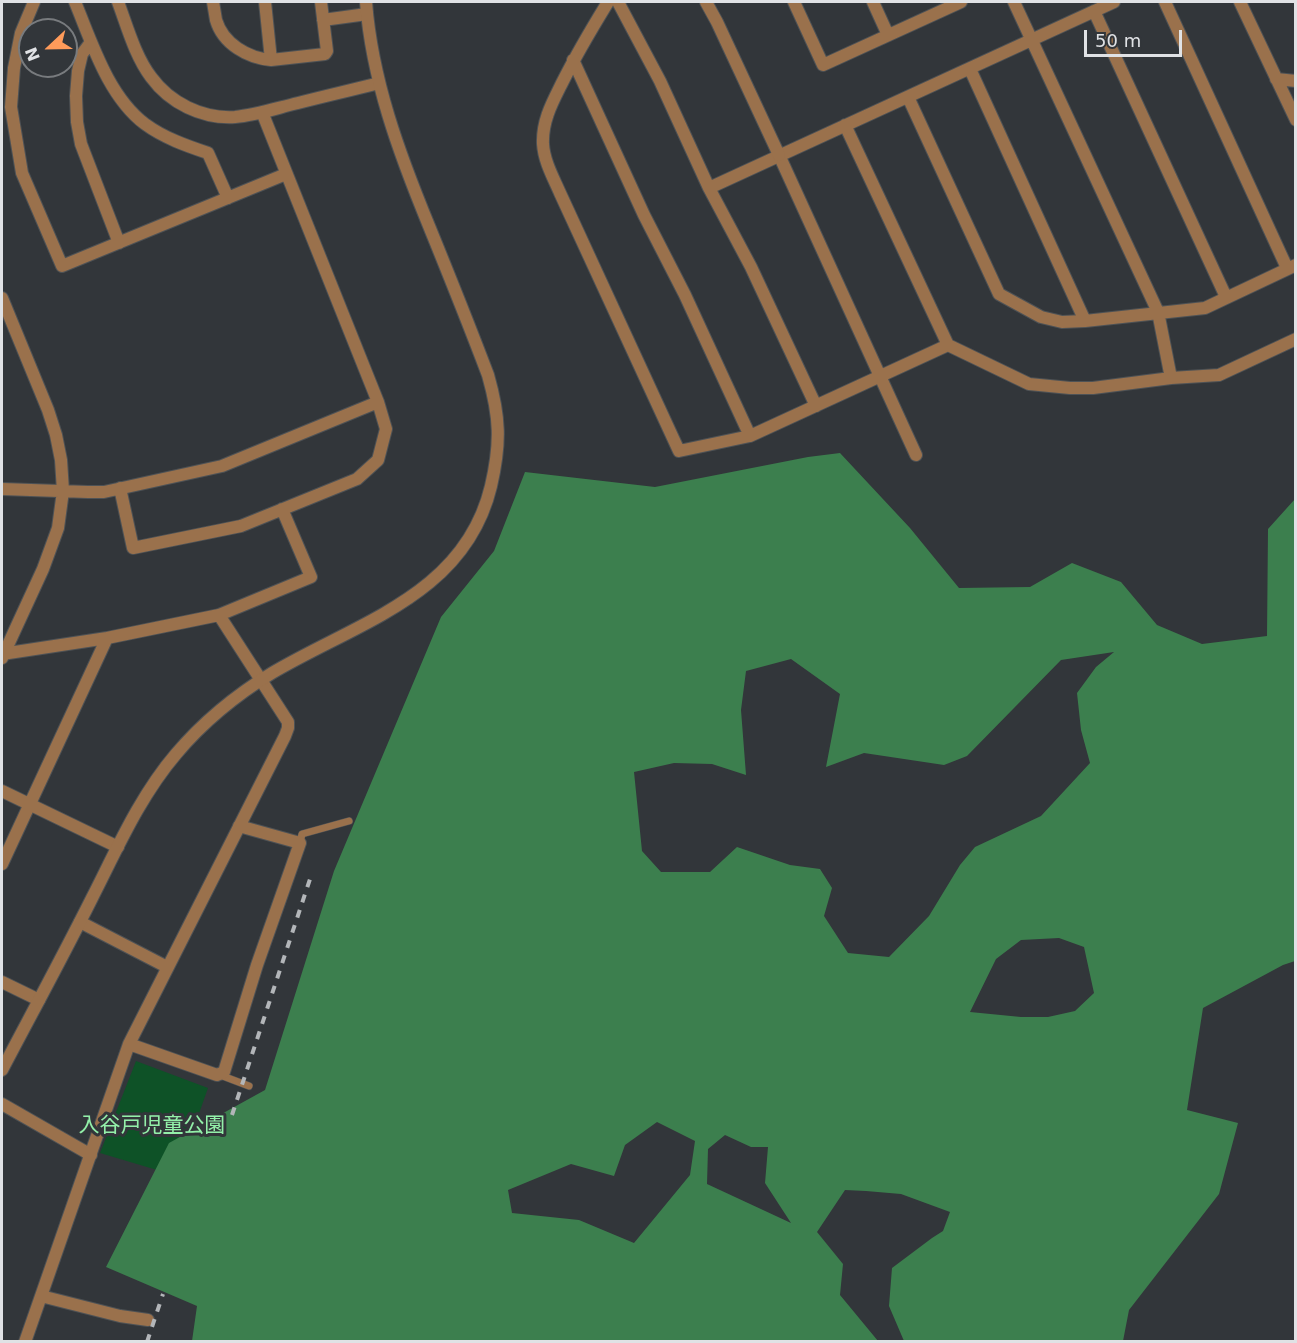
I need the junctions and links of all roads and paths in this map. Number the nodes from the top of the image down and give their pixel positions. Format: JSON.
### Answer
{"nodes":[{"id":1,"x":34,"y":2,"type":"edge"},
{"id":2,"x":75,"y":2,"type":"edge"},
{"id":3,"x":118,"y":2,"type":"edge"},
{"id":4,"x":213,"y":2,"type":"edge"},
{"id":5,"x":265,"y":2,"type":"edge"},
{"id":6,"x":321,"y":2,"type":"edge"},
{"id":7,"x":608,"y":2,"type":"edge"},
{"id":8,"x":618,"y":2,"type":"edge"},
{"id":9,"x":706,"y":2,"type":"edge"},
{"id":10,"x":794,"y":2,"type":"edge"},
{"id":11,"x":873,"y":2,"type":"edge"},
{"id":12,"x":1014,"y":2,"type":"edge"},
{"id":13,"x":1114,"y":2,"type":"edge"},
{"id":14,"x":1165,"y":2,"type":"edge"},
{"id":15,"x":1240,"y":2,"type":"edge"},
{"id":16,"x":955,"y":3,"type":"edge"},
{"id":17,"x":366,"y":8,"type":"edge"},
{"id":18,"x":1094,"y":11,"type":"junction"},
{"id":19,"x":323,"y":20,"type":"junction"},
{"id":20,"x":888,"y":35,"type":"junction"},
{"id":21,"x":1032,"y":39,"type":"junction"},
{"id":22,"x":91,"y":42,"type":"junction"},
{"id":23,"x":271,"y":60,"type":"junction"},
{"id":24,"x":573,"y":60,"type":"junction"},
{"id":25,"x":970,"y":69,"type":"junction"},
{"id":26,"x":1276,"y":79,"type":"junction"},
{"id":27,"x":1296,"y":81,"type":"edge"},
{"id":28,"x":379,"y":83,"type":"junction"},
{"id":29,"x":908,"y":97,"type":"junction"},
{"id":30,"x":262,"y":112,"type":"junction"},
{"id":31,"x":1296,"y":120,"type":"edge"},
{"id":32,"x":845,"y":125,"type":"junction"},
{"id":33,"x":779,"y":155,"type":"junction"},
{"id":34,"x":286,"y":174,"type":"junction"},
{"id":35,"x":709,"y":188,"type":"junction"},
{"id":36,"x":228,"y":198,"type":"junction"},
{"id":37,"x":119,"y":243,"type":"junction"},
{"id":38,"x":1292,"y":267,"type":"edge"},
{"id":39,"x":1226,"y":297,"type":"junction"},
{"id":40,"x":2,"y":298,"type":"edge"},
{"id":41,"x":1158,"y":312,"type":"junction"},
{"id":42,"x":1085,"y":321,"type":"junction"},
{"id":43,"x":1296,"y":339,"type":"edge"},
{"id":44,"x":948,"y":345,"type":"junction"},
{"id":45,"x":881,"y":376,"type":"junction"},
{"id":46,"x":1171,"y":378,"type":"junction"},
{"id":47,"x":378,"y":402,"type":"junction"},
{"id":48,"x":816,"y":406,"type":"junction"},
{"id":49,"x":750,"y":436,"type":"junction"},
{"id":50,"x":916,"y":455,"type":"dead end"},
{"id":51,"x":120,"y":488,"type":"junction"},
{"id":52,"x":2,"y":489,"type":"edge"},
{"id":53,"x":63,"y":491,"type":"junction"},
{"id":54,"x":282,"y":509,"type":"junction"},
{"id":55,"x":219,"y":615,"type":"junction"},
{"id":56,"x":107,"y":638,"type":"junction"},
{"id":57,"x":2,"y":655,"type":"edge"},
{"id":58,"x":260,"y":681,"type":"junction"},
{"id":59,"x":2,"y":791,"type":"edge"},
{"id":60,"x":30,"y":805,"type":"junction"},
{"id":61,"x":349,"y":821,"type":"dead end"},
{"id":62,"x":239,"y":826,"type":"junction"},
{"id":63,"x":300,"y":843,"type":"junction"},
{"id":64,"x":118,"y":847,"type":"junction"},
{"id":65,"x":2,"y":864,"type":"edge"},
{"id":66,"x":80,"y":922,"type":"junction"},
{"id":67,"x":167,"y":967,"type":"junction"},
{"id":68,"x":2,"y":982,"type":"edge"},
{"id":69,"x":39,"y":1000,"type":"junction"},
{"id":70,"x":129,"y":1044,"type":"junction"},
{"id":71,"x":2,"y":1070,"type":"edge"},
{"id":72,"x":220,"y":1075,"type":"junction"},
{"id":73,"x":249,"y":1086,"type":"dead end"},
{"id":74,"x":2,"y":1104,"type":"edge"},
{"id":75,"x":91,"y":1155,"type":"junction"},
{"id":76,"x":41,"y":1296,"type":"junction"},
{"id":77,"x":148,"y":1320,"type":"dead end"},
{"id":78,"x":25,"y":1341,"type":"edge"}],
"edges":[{"from":1,"to":37,"type":"street"},
{"from":2,"to":22,"type":"street"},
{"from":3,"to":30,"type":"street"},
{"from":4,"to":23,"type":"street"},
{"from":5,"to":23,"type":"street"},
{"from":6,"to":19,"type":"street"},
{"from":7,"to":24,"type":"street"},
{"from":8,"to":35,"type":"street"},
{"from":9,"to":33,"type":"street"},
{"from":10,"to":20,"type":"street"},
{"from":11,"to":20,"type":"street"},
{"from":12,"to":21,"type":"street"},
{"from":13,"to":18,"type":"street"},
{"from":14,"to":38,"type":"street"},
{"from":15,"to":26,"type":"street"},
{"from":16,"to":20,"type":"street"},
{"from":17,"to":19,"type":"street"},
{"from":17,"to":28,"type":"street"},
{"from":18,"to":21,"type":"street"},
{"from":18,"to":39,"type":"street"},
{"from":19,"to":23,"type":"street"},
{"from":21,"to":25,"type":"street"},
{"from":21,"to":41,"type":"street"},
{"from":22,"to":36,"type":"street"},
{"from":22,"to":37,"type":"street"},
{"from":24,"to":49,"type":"street"},
{"from":24,"to":49,"type":"street"},
{"from":25,"to":29,"type":"street"},
{"from":25,"to":42,"type":"street"},
{"from":26,"to":27,"type":"street"},
{"from":26,"to":31,"type":"street"},
{"from":28,"to":30,"type":"street"},
{"from":28,"to":58,"type":"street"},
{"from":29,"to":32,"type":"street"},
{"from":29,"to":42,"type":"street"},
{"from":30,"to":34,"type":"street"},
{"from":32,"to":33,"type":"street"},
{"from":32,"to":44,"type":"street"},
{"from":33,"to":35,"type":"street"},
{"from":33,"to":45,"type":"street"},
{"from":34,"to":36,"type":"street"},
{"from":34,"to":47,"type":"street"},
{"from":35,"to":48,"type":"street"},
{"from":36,"to":37,"type":"street"},
{"from":38,"to":39,"type":"street"},
{"from":39,"to":41,"type":"street"},
{"from":40,"to":53,"type":"street"},
{"from":41,"to":42,"type":"street"},
{"from":41,"to":46,"type":"street"},
{"from":43,"to":46,"type":"street"},
{"from":44,"to":45,"type":"street"},
{"from":44,"to":46,"type":"street"},
{"from":45,"to":48,"type":"street"},
{"from":45,"to":50,"type":"street"},
{"from":47,"to":51,"type":"street"},
{"from":47,"to":54,"type":"street"},
{"from":48,"to":49,"type":"street"},
{"from":51,"to":53,"type":"street"},
{"from":51,"to":54,"type":"street"},
{"from":52,"to":53,"type":"street"},
{"from":53,"to":57,"type":"street"},
{"from":54,"to":55,"type":"street"},
{"from":55,"to":56,"type":"street"},
{"from":55,"to":58,"type":"street"},
{"from":56,"to":57,"type":"street"},
{"from":56,"to":60,"type":"street"},
{"from":58,"to":62,"type":"street"},
{"from":58,"to":64,"type":"street"},
{"from":59,"to":60,"type":"street"},
{"from":60,"to":64,"type":"street"},
{"from":60,"to":65,"type":"street"},
{"from":61,"to":63,"type":"lane"},
{"from":62,"to":63,"type":"street"},
{"from":62,"to":67,"type":"street"},
{"from":63,"to":72,"type":"street"},
{"from":64,"to":66,"type":"street"},
{"from":66,"to":67,"type":"street"},
{"from":66,"to":69,"type":"street"},
{"from":67,"to":70,"type":"street"},
{"from":68,"to":69,"type":"street"},
{"from":69,"to":71,"type":"street"},
{"from":70,"to":72,"type":"street"},
{"from":70,"to":75,"type":"street"},
{"from":72,"to":73,"type":"lane"},
{"from":74,"to":75,"type":"street"},
{"from":75,"to":76,"type":"street"},
{"from":76,"to":77,"type":"street"},
{"from":76,"to":78,"type":"street"}]}
